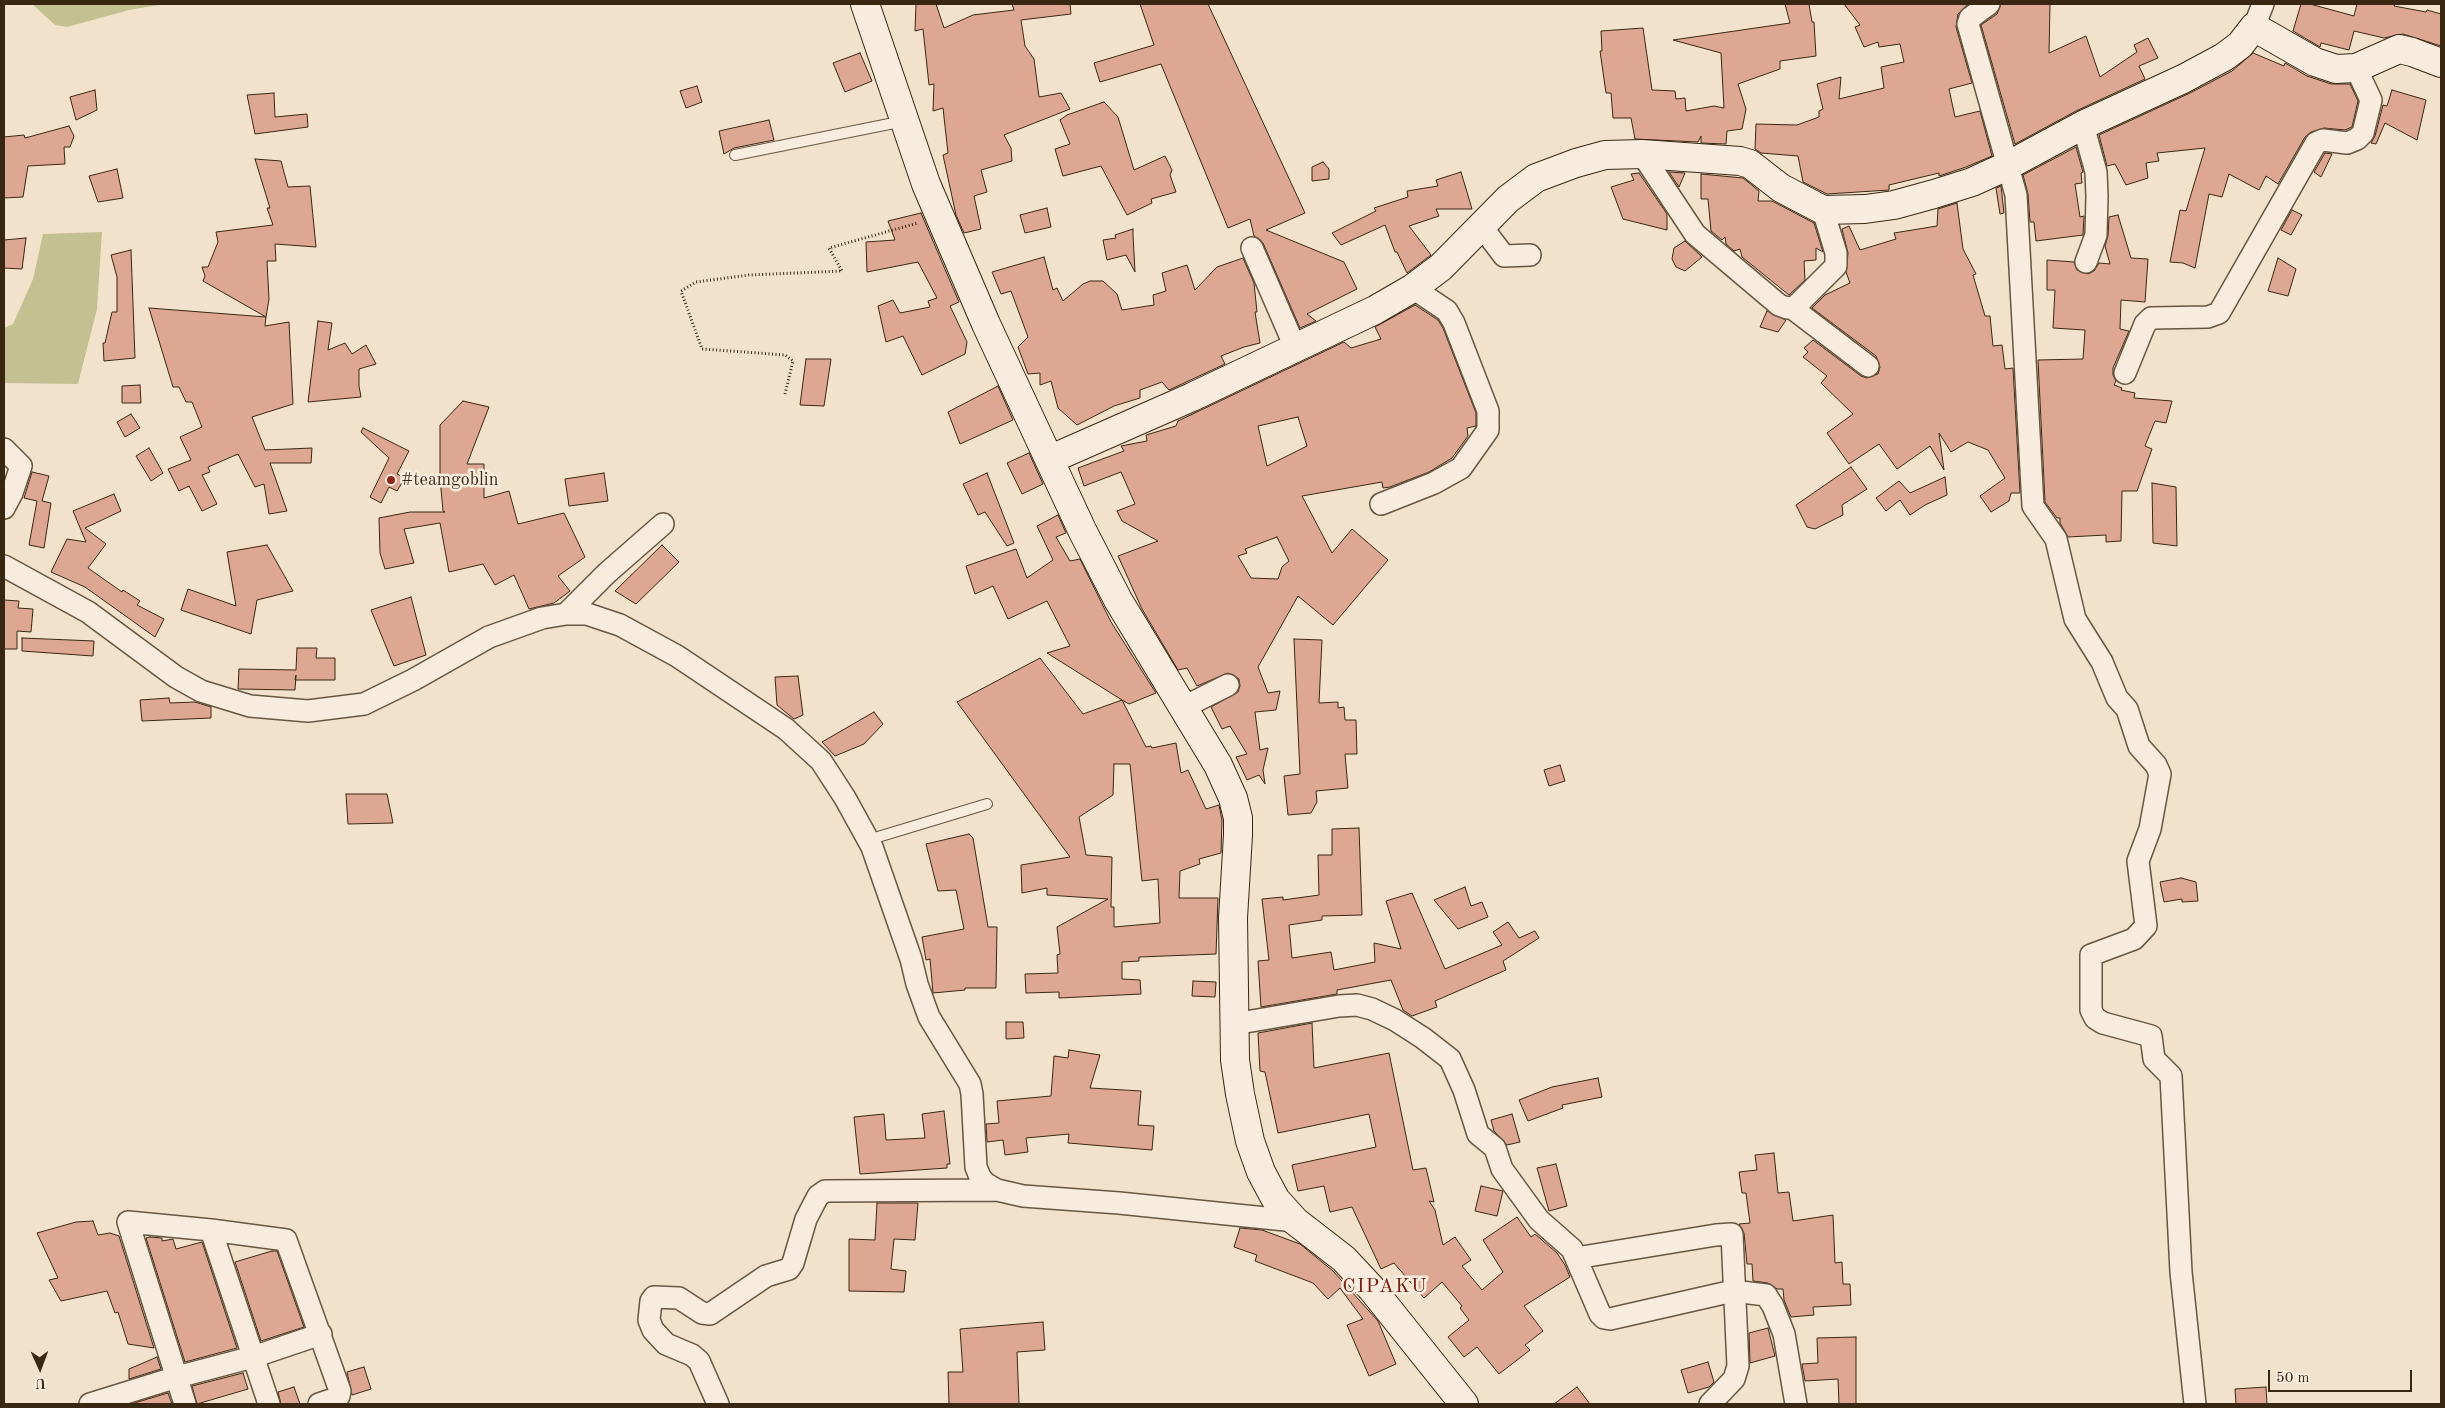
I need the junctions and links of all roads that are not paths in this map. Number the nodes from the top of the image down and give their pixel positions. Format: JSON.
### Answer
{"nodes":[{"id":1,"x":866,"y":4,"type":"edge"},
{"id":2,"x":1989,"y":4,"type":"edge"},
{"id":3,"x":2258,"y":15,"type":"edge"},
{"id":4,"x":2441,"y":63,"type":"edge"},
{"id":5,"x":2356,"y":68,"type":"junction"},
{"id":6,"x":905,"y":121,"type":"junction"},
{"id":7,"x":2083,"y":125,"type":"junction"},
{"id":8,"x":1642,"y":154,"type":"junction"},
{"id":9,"x":735,"y":155,"type":"dead end"},
{"id":10,"x":2007,"y":166,"type":"junction"},
{"id":11,"x":1823,"y":210,"type":"junction"},
{"id":12,"x":1482,"y":227,"type":"junction"},
{"id":13,"x":1252,"y":248,"type":"dead end"},
{"id":14,"x":1530,"y":255,"type":"dead end"},
{"id":15,"x":2086,"y":262,"type":"dead end"},
{"id":16,"x":1413,"y":288,"type":"junction"},
{"id":17,"x":1792,"y":308,"type":"junction"},
{"id":18,"x":1295,"y":347,"type":"junction"},
{"id":19,"x":1868,"y":366,"type":"dead end"},
{"id":20,"x":2125,"y":373,"type":"dead end"},
{"id":21,"x":4,"y":448,"type":"edge"},
{"id":22,"x":1051,"y":459,"type":"junction"},
{"id":23,"x":1381,"y":504,"type":"dead end"},
{"id":24,"x":4,"y":508,"type":"edge"},
{"id":25,"x":663,"y":524,"type":"dead end"},
{"id":26,"x":4,"y":566,"type":"edge"},
{"id":27,"x":566,"y":614,"type":"junction"},
{"id":28,"x":1228,"y":685,"type":"dead end"},
{"id":29,"x":1182,"y":708,"type":"junction"},
{"id":30,"x":987,"y":804,"type":"dead end"},
{"id":31,"x":868,"y":840,"type":"junction"},
{"id":32,"x":1234,"y":1024,"type":"junction"},
{"id":33,"x":997,"y":1190,"type":"junction"},
{"id":34,"x":1295,"y":1221,"type":"junction"},
{"id":35,"x":212,"y":1230,"type":"junction"},
{"id":36,"x":1576,"y":1258,"type":"junction"},
{"id":37,"x":1733,"y":1291,"type":"junction"},
{"id":38,"x":321,"y":1334,"type":"junction"},
{"id":39,"x":254,"y":1357,"type":"junction"},
{"id":40,"x":176,"y":1377,"type":"junction"},
{"id":41,"x":90,"y":1404,"type":"edge"},
{"id":42,"x":185,"y":1404,"type":"edge"},
{"id":43,"x":269,"y":1404,"type":"edge"},
{"id":44,"x":319,"y":1404,"type":"edge"},
{"id":45,"x":718,"y":1404,"type":"edge"},
{"id":46,"x":1464,"y":1404,"type":"edge"},
{"id":47,"x":1710,"y":1404,"type":"edge"},
{"id":48,"x":1796,"y":1404,"type":"edge"},
{"id":49,"x":2195,"y":1404,"type":"edge"}],
"edges":[{"from":1,"to":6,"type":"street"},
{"from":2,"to":10,"type":"street"},
{"from":3,"to":5,"type":"street"},
{"from":3,"to":7,"type":"street"},
{"from":4,"to":5,"type":"street"},
{"from":5,"to":20,"type":"street"},
{"from":6,"to":9,"type":"lane"},
{"from":6,"to":22,"type":"street"},
{"from":7,"to":10,"type":"street"},
{"from":7,"to":15,"type":"street"},
{"from":8,"to":11,"type":"street"},
{"from":8,"to":12,"type":"street"},
{"from":8,"to":17,"type":"street"},
{"from":10,"to":11,"type":"street"},
{"from":10,"to":49,"type":"street"},
{"from":11,"to":17,"type":"street"},
{"from":12,"to":14,"type":"street"},
{"from":12,"to":16,"type":"street"},
{"from":13,"to":18,"type":"street"},
{"from":16,"to":18,"type":"street"},
{"from":16,"to":23,"type":"street"},
{"from":17,"to":19,"type":"street"},
{"from":18,"to":22,"type":"street"},
{"from":21,"to":24,"type":"street"},
{"from":22,"to":29,"type":"street"},
{"from":25,"to":27,"type":"street"},
{"from":26,"to":27,"type":"street"},
{"from":27,"to":31,"type":"street"},
{"from":28,"to":29,"type":"street"},
{"from":29,"to":32,"type":"street"},
{"from":30,"to":31,"type":"lane"},
{"from":31,"to":33,"type":"street"},
{"from":32,"to":34,"type":"street"},
{"from":32,"to":36,"type":"street"},
{"from":33,"to":34,"type":"street"},
{"from":33,"to":45,"type":"street"},
{"from":34,"to":46,"type":"street"},
{"from":35,"to":38,"type":"street"},
{"from":35,"to":39,"type":"street"},
{"from":35,"to":40,"type":"street"},
{"from":36,"to":37,"type":"street"},
{"from":36,"to":37,"type":"street"},
{"from":37,"to":47,"type":"street"},
{"from":37,"to":48,"type":"street"},
{"from":38,"to":39,"type":"street"},
{"from":38,"to":44,"type":"street"},
{"from":39,"to":40,"type":"street"},
{"from":39,"to":43,"type":"street"},
{"from":40,"to":41,"type":"street"},
{"from":40,"to":42,"type":"street"}]}
